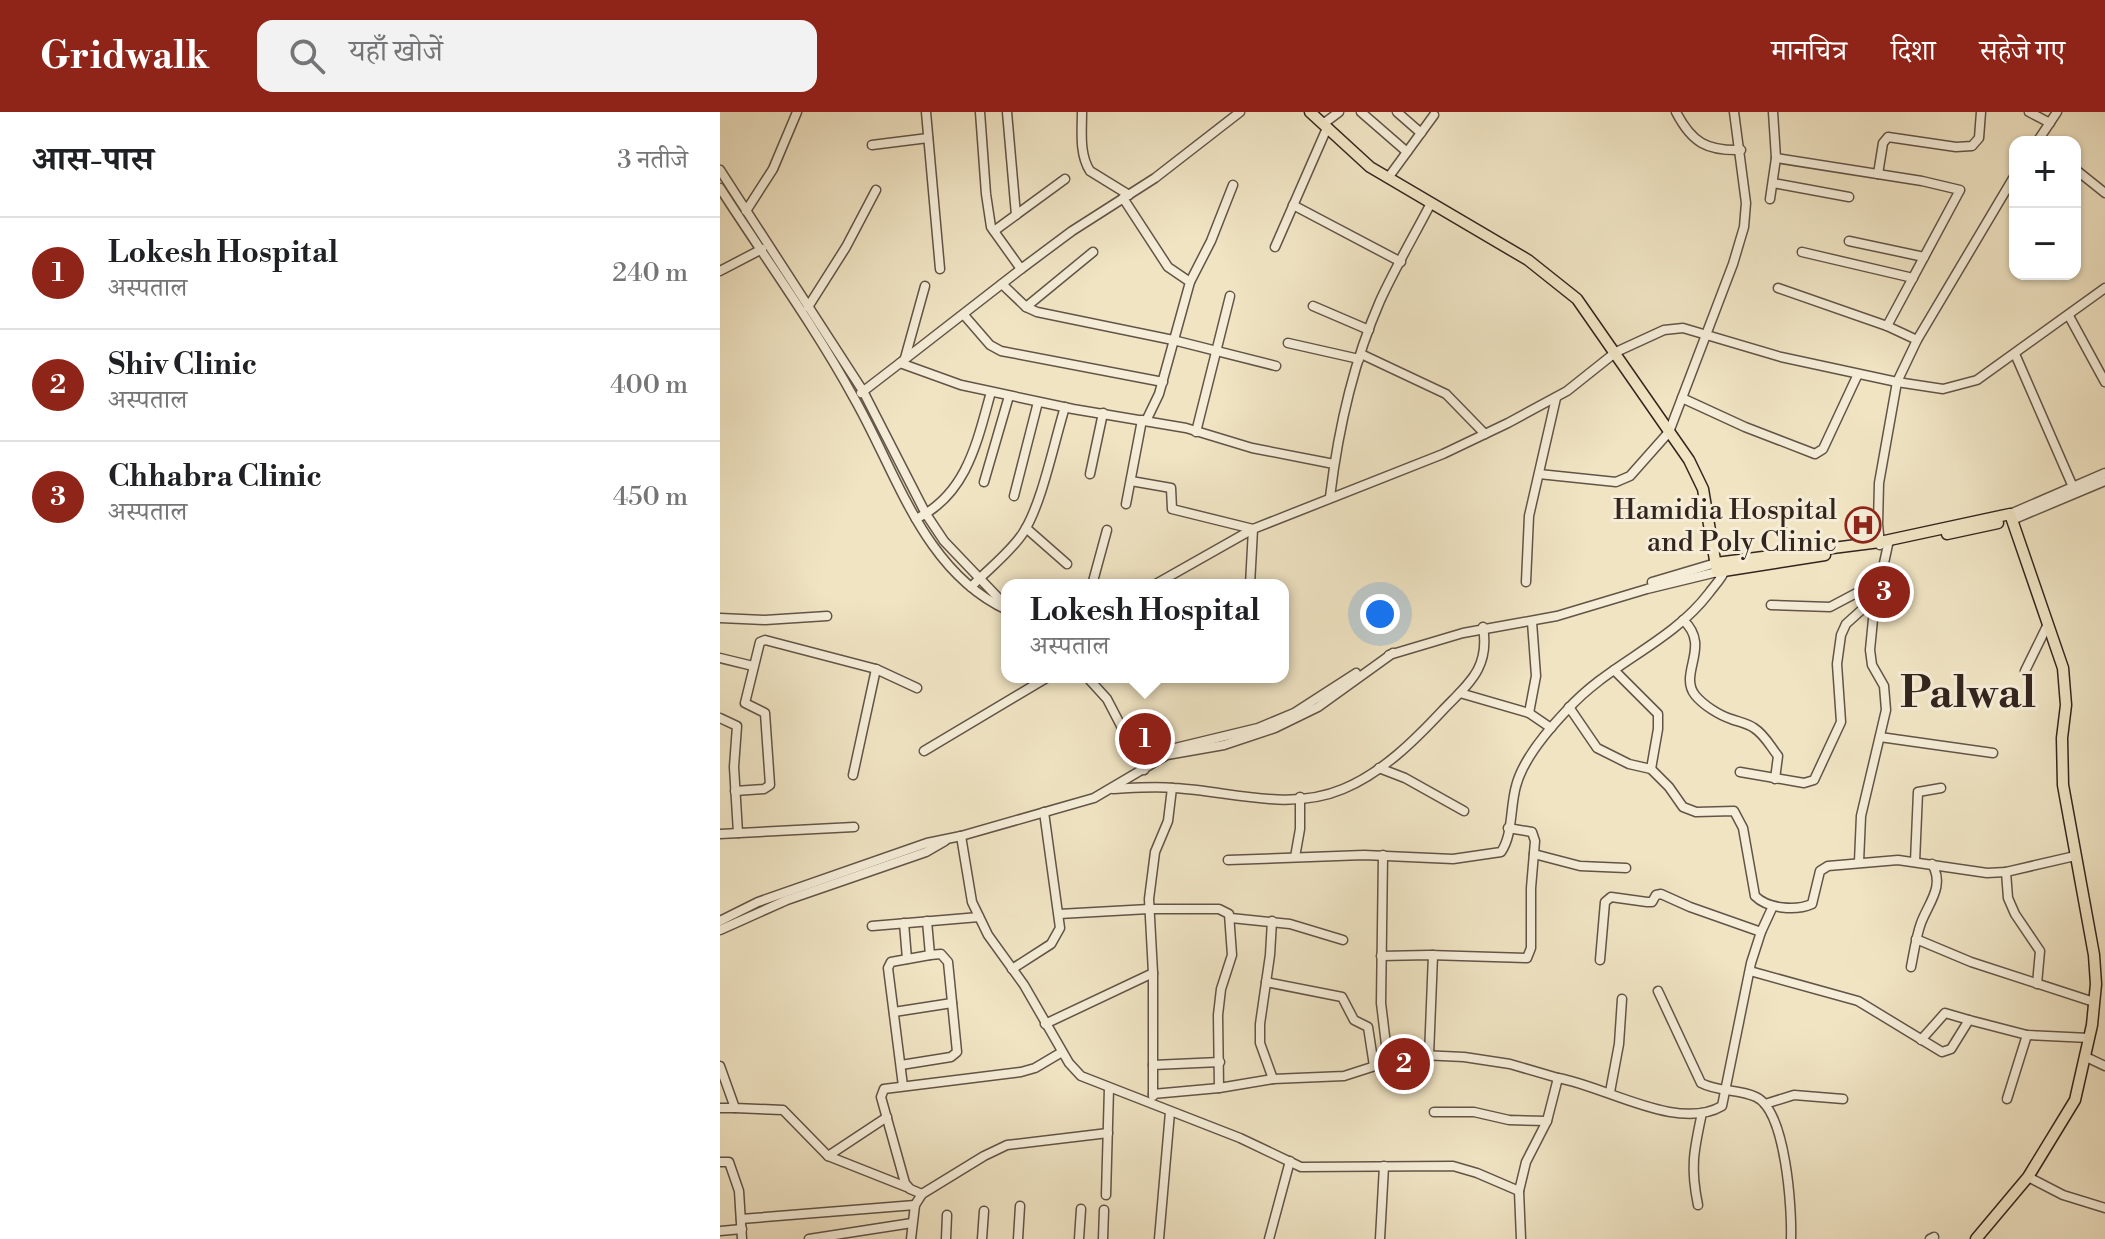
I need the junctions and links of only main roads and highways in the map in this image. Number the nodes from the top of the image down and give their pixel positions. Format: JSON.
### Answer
{"nodes":[{"id":1,"x":1310,"y":112,"type":"edge"},
{"id":2,"x":2100,"y":961,"type":"edge"},
{"id":3,"x":1981,"y":1237,"type":"edge"}],
"edges":[{"from":1,"to":2,"type":"main road"},
{"from":2,"to":3,"type":"main road"}]}
